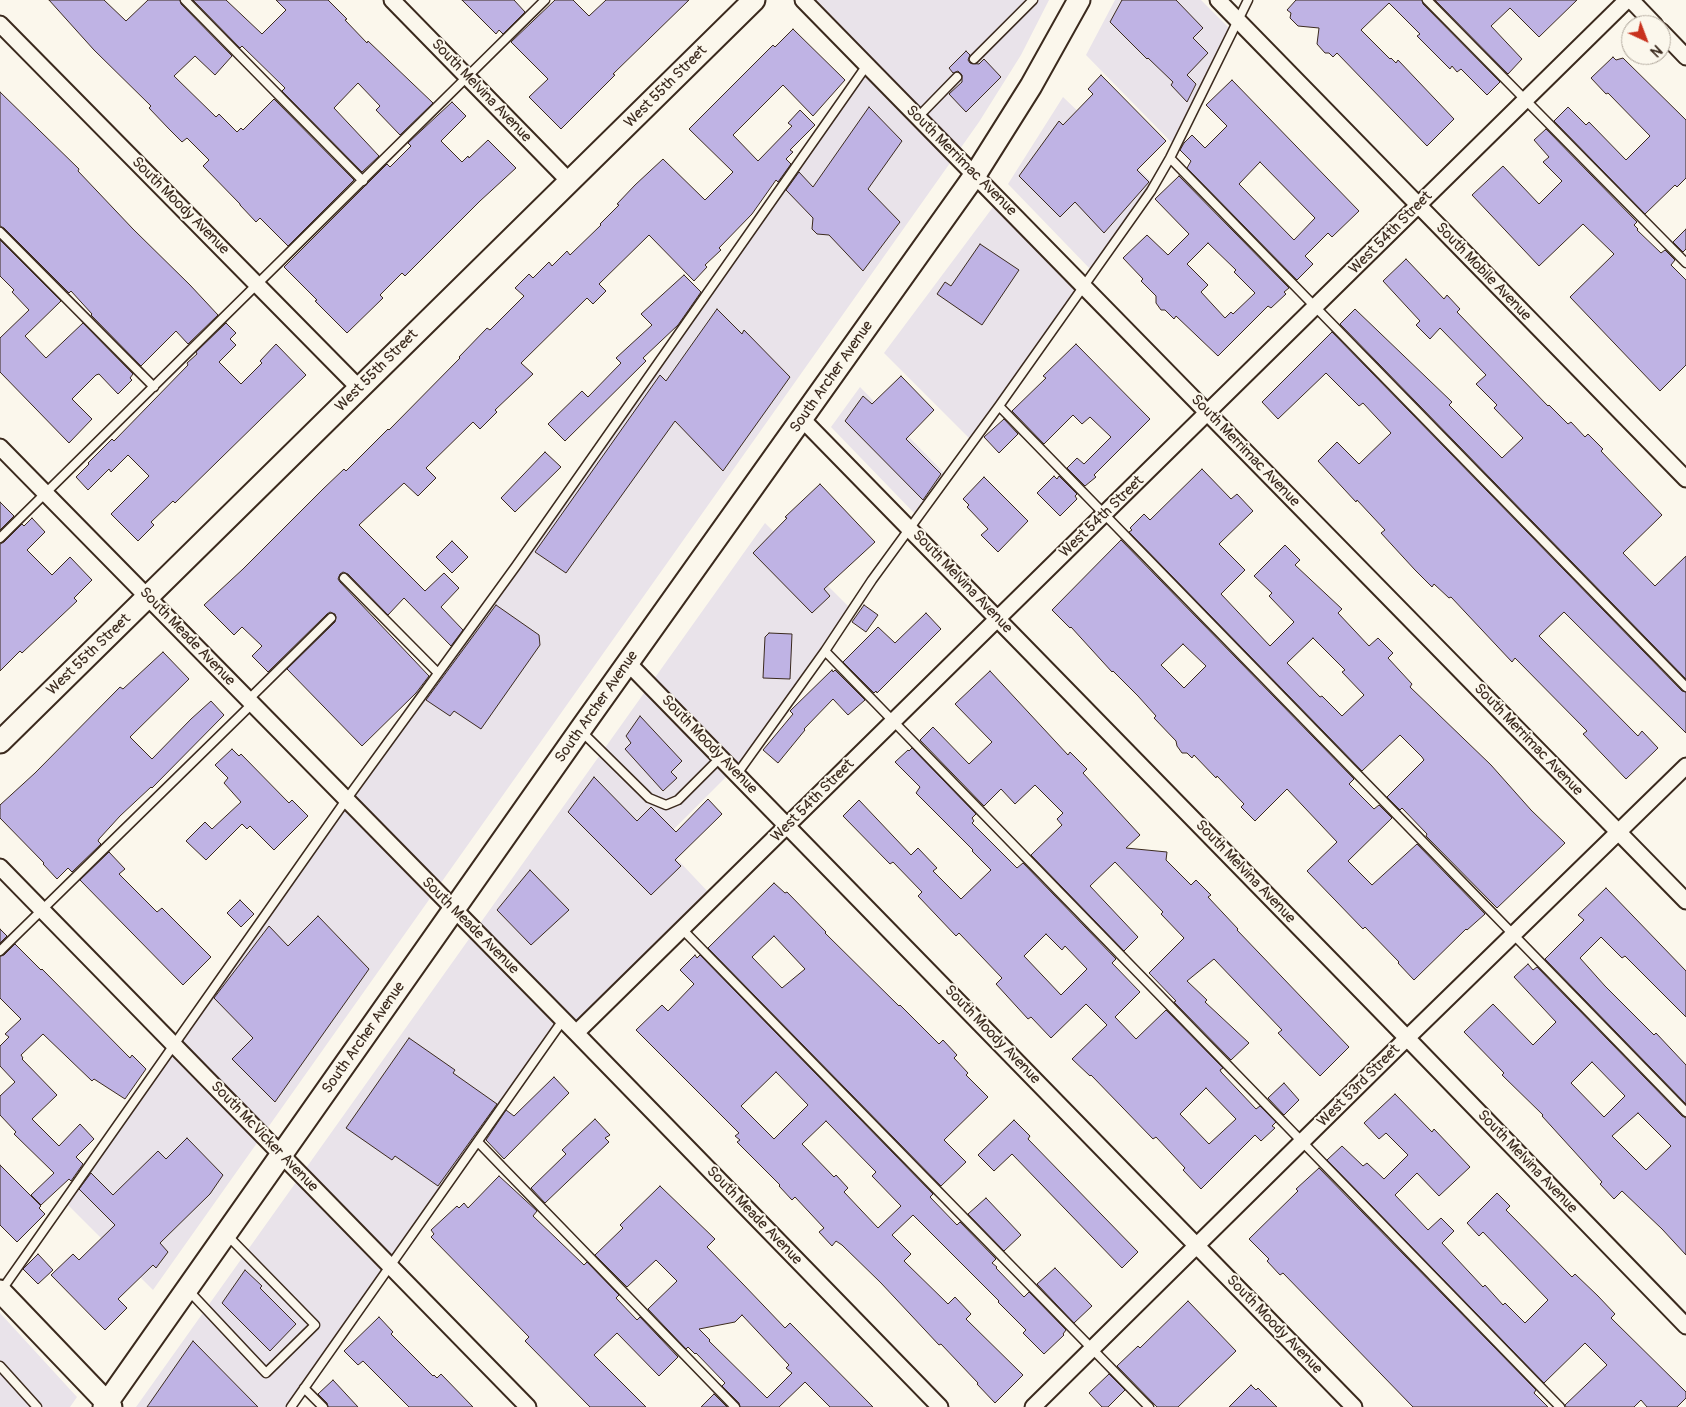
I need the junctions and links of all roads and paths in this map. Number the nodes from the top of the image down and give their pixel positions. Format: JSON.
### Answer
{"nodes":[{"id":1,"x":185,"y":0,"type":"edge"},
{"id":2,"x":392,"y":0,"type":"edge"},
{"id":3,"x":545,"y":0,"type":"edge"},
{"id":4,"x":754,"y":0,"type":"edge"},
{"id":5,"x":803,"y":0,"type":"edge"},
{"id":6,"x":1033,"y":0,"type":"edge"},
{"id":7,"x":1079,"y":0,"type":"edge"},
{"id":8,"x":1218,"y":0,"type":"edge"},
{"id":9,"x":1248,"y":0,"type":"edge"},
{"id":10,"x":1427,"y":0,"type":"edge"},
{"id":11,"x":1629,"y":0,"type":"edge"},
{"id":12,"x":1645,"y":15,"type":"edge"},
{"id":13,"x":1238,"y":20,"type":"junction"},
{"id":14,"x":0,"y":24,"type":"edge"},
{"id":15,"x":1671,"y":41,"type":"edge"},
{"id":16,"x":1686,"y":57,"type":"edge"},
{"id":17,"x":974,"y":59,"type":"dead end"},
{"id":18,"x":867,"y":66,"type":"junction"},
{"id":19,"x":468,"y":77,"type":"junction"},
{"id":20,"x":957,"y":77,"type":"dead end"},
{"id":21,"x":1526,"y":100,"type":"junction"},
{"id":22,"x":918,"y":117,"type":"junction"},
{"id":23,"x":1170,"y":158,"type":"junction"},
{"id":24,"x":975,"y":175,"type":"junction"},
{"id":25,"x":362,"y":181,"type":"junction"},
{"id":26,"x":570,"y":182,"type":"junction"},
{"id":27,"x":1418,"y":205,"type":"junction"},
{"id":28,"x":0,"y":232,"type":"edge"},
{"id":29,"x":1686,"y":264,"type":"edge"},
{"id":30,"x":257,"y":284,"type":"junction"},
{"id":31,"x":1084,"y":286,"type":"junction"},
{"id":32,"x":1316,"y":307,"type":"junction"},
{"id":33,"x":154,"y":387,"type":"junction"},
{"id":34,"x":360,"y":389,"type":"junction"},
{"id":35,"x":999,"y":406,"type":"junction"},
{"id":36,"x":1208,"y":413,"type":"junction"},
{"id":37,"x":802,"y":419,"type":"junction"},
{"id":38,"x":0,"y":447,"type":"edge"},
{"id":39,"x":1686,"y":479,"type":"edge"},
{"id":40,"x":45,"y":493,"type":"junction"},
{"id":41,"x":1104,"y":514,"type":"junction"},
{"id":42,"x":911,"y":529,"type":"junction"},
{"id":43,"x":0,"y":538,"type":"edge"},
{"id":44,"x":344,"y":578,"type":"dead end"},
{"id":45,"x":148,"y":597,"type":"junction"},
{"id":46,"x":331,"y":618,"type":"dead end"},
{"id":47,"x":998,"y":618,"type":"junction"},
{"id":48,"x":825,"y":651,"type":"junction"},
{"id":49,"x":628,"y":663,"type":"junction"},
{"id":50,"x":438,"y":673,"type":"junction"},
{"id":51,"x":1686,"y":687,"type":"edge"},
{"id":52,"x":250,"y":702,"type":"junction"},
{"id":53,"x":894,"y":722,"type":"junction"},
{"id":54,"x":580,"y":730,"type":"junction"},
{"id":55,"x":0,"y":742,"type":"edge"},
{"id":56,"x":721,"y":757,"type":"junction"},
{"id":57,"x":1686,"y":766,"type":"edge"},
{"id":58,"x":737,"y":774,"type":"junction"},
{"id":59,"x":346,"y":800,"type":"junction"},
{"id":60,"x":787,"y":826,"type":"junction"},
{"id":61,"x":1618,"y":832,"type":"junction"},
{"id":62,"x":0,"y":867,"type":"edge"},
{"id":63,"x":1686,"y":901,"type":"edge"},
{"id":64,"x":42,"y":910,"type":"junction"},
{"id":65,"x":454,"y":910,"type":"junction"},
{"id":66,"x":682,"y":929,"type":"junction"},
{"id":67,"x":1513,"y":934,"type":"junction"},
{"id":68,"x":0,"y":951,"type":"edge"},
{"id":69,"x":563,"y":1020,"type":"junction"},
{"id":70,"x":576,"y":1033,"type":"junction"},
{"id":71,"x":1407,"y":1038,"type":"junction"},
{"id":72,"x":174,"y":1044,"type":"junction"},
{"id":73,"x":1686,"y":1112,"type":"edge"},
{"id":74,"x":1302,"y":1141,"type":"junction"},
{"id":75,"x":478,"y":1142,"type":"junction"},
{"id":76,"x":282,"y":1155,"type":"junction"},
{"id":77,"x":226,"y":1234,"type":"junction"},
{"id":78,"x":1197,"y":1245,"type":"junction"},
{"id":79,"x":390,"y":1266,"type":"junction"},
{"id":80,"x":187,"y":1289,"type":"junction"},
{"id":81,"x":0,"y":1292,"type":"edge"},
{"id":82,"x":1686,"y":1326,"type":"edge"},
{"id":83,"x":1092,"y":1348,"type":"junction"},
{"id":84,"x":0,"y":1366,"type":"edge"},
{"id":85,"x":304,"y":1388,"type":"junction"},
{"id":86,"x":107,"y":1406,"type":"edge"},
{"id":87,"x":37,"y":1407,"type":"edge"},
{"id":88,"x":291,"y":1407,"type":"edge"},
{"id":89,"x":323,"y":1407,"type":"edge"},
{"id":90,"x":528,"y":1407,"type":"edge"},
{"id":91,"x":736,"y":1407,"type":"edge"},
{"id":92,"x":940,"y":1407,"type":"edge"},
{"id":93,"x":1033,"y":1407,"type":"edge"},
{"id":94,"x":1149,"y":1407,"type":"edge"},
{"id":95,"x":1354,"y":1407,"type":"edge"},
{"id":96,"x":1560,"y":1407,"type":"edge"}],
"edges":[{"from":1,"to":25,"type":"lane"},
{"from":2,"to":19,"type":"street","name":"South Melvina Avenue"},
{"from":3,"to":19,"type":"lane"},
{"from":4,"to":26,"type":"main road","name":"West 55th Street"},
{"from":5,"to":18,"type":"street","name":"South Merrimac Avenue"},
{"from":6,"to":17,"type":"lane"},
{"from":7,"to":24,"type":"main road","name":"South Archer Avenue"},
{"from":8,"to":13,"type":"street","name":"South Mobile Avenue"},
{"from":9,"to":13,"type":"lane"},
{"from":10,"to":21,"type":"lane"},
{"from":11,"to":12,"type":"street"},
{"from":11,"to":21,"type":"street","name":"West 54th Street"},
{"from":13,"to":23,"type":"lane"},
{"from":13,"to":27,"type":"street","name":"South Mobile Avenue"},
{"from":14,"to":30,"type":"street","name":"South Moody Avenue"},
{"from":15,"to":16,"type":"street"},
{"from":18,"to":22,"type":"street","name":"South Merrimac Avenue"},
{"from":18,"to":50,"type":"lane"},
{"from":19,"to":25,"type":"lane"},
{"from":19,"to":26,"type":"street","name":"South Melvina Avenue"},
{"from":20,"to":22,"type":"lane"},
{"from":21,"to":27,"type":"street","name":"West 54th Street"},
{"from":21,"to":29,"type":"lane"},
{"from":22,"to":24,"type":"street","name":"South Merrimac Avenue"},
{"from":23,"to":31,"type":"lane"},
{"from":23,"to":32,"type":"lane"},
{"from":24,"to":31,"type":"street","name":"South Merrimac Avenue"},
{"from":24,"to":37,"type":"main road","name":"South Archer Avenue"},
{"from":25,"to":30,"type":"lane"},
{"from":26,"to":34,"type":"main road","name":"West 55th Street"},
{"from":27,"to":32,"type":"street","name":"West 54th Street"},
{"from":27,"to":39,"type":"street","name":"South Mobile Avenue"},
{"from":28,"to":33,"type":"lane"},
{"from":30,"to":33,"type":"lane"},
{"from":30,"to":34,"type":"street","name":"South Moody Avenue"},
{"from":31,"to":35,"type":"lane"},
{"from":31,"to":36,"type":"street","name":"South Merrimac Avenue"},
{"from":32,"to":36,"type":"street","name":"West 54th Street"},
{"from":32,"to":51,"type":"lane"},
{"from":33,"to":40,"type":"lane"},
{"from":34,"to":45,"type":"main road","name":"West 55th Street"},
{"from":35,"to":41,"type":"lane"},
{"from":35,"to":42,"type":"lane"},
{"from":36,"to":41,"type":"street","name":"West 54th Street"},
{"from":36,"to":61,"type":"street","name":"South Merrimac Avenue"},
{"from":37,"to":42,"type":"street","name":"South Melvina Avenue"},
{"from":37,"to":49,"type":"main road","name":"South Archer Avenue"},
{"from":38,"to":40,"type":"street","name":"South Meade Avenue"},
{"from":40,"to":43,"type":"lane"},
{"from":40,"to":45,"type":"street","name":"South Meade Avenue"},
{"from":41,"to":47,"type":"street","name":"West 54th Street"},
{"from":41,"to":67,"type":"lane"},
{"from":42,"to":47,"type":"street","name":"South Melvina Avenue"},
{"from":42,"to":48,"type":"lane"},
{"from":44,"to":50,"type":"lane"},
{"from":45,"to":52,"type":"street","name":"South Meade Avenue"},
{"from":45,"to":55,"type":"main road","name":"West 55th Street"},
{"from":46,"to":52,"type":"lane"},
{"from":47,"to":53,"type":"street","name":"West 54th Street"},
{"from":47,"to":71,"type":"street","name":"South Melvina Avenue"},
{"from":48,"to":53,"type":"lane"},
{"from":48,"to":58,"type":"lane"},
{"from":49,"to":54,"type":"main road","name":"South Archer Avenue"},
{"from":49,"to":56,"type":"street","name":"South Moody Avenue"},
{"from":50,"to":59,"type":"lane"},
{"from":52,"to":59,"type":"street","name":"South Meade Avenue"},
{"from":52,"to":64,"type":"lane"},
{"from":53,"to":60,"type":"street","name":"West 54th Street"},
{"from":53,"to":74,"type":"lane"},
{"from":54,"to":56,"type":"lane"},
{"from":54,"to":65,"type":"main road","name":"South Archer Avenue"},
{"from":56,"to":58,"type":"street","name":"South Moody Avenue"},
{"from":57,"to":61,"type":"street","name":"West 53rd Street"},
{"from":58,"to":60,"type":"street","name":"South Moody Avenue"},
{"from":59,"to":65,"type":"street","name":"South Meade Avenue"},
{"from":59,"to":72,"type":"lane"},
{"from":60,"to":66,"type":"street","name":"West 54th Street"},
{"from":60,"to":78,"type":"street","name":"South Moody Avenue"},
{"from":61,"to":63,"type":"street","name":"South Merrimac Avenue"},
{"from":61,"to":67,"type":"street","name":"West 53rd Street"},
{"from":62,"to":64,"type":"street","name":"South McVicker Avenue"},
{"from":64,"to":68,"type":"lane"},
{"from":64,"to":72,"type":"street","name":"South McVicker Avenue"},
{"from":65,"to":69,"type":"street","name":"South Meade Avenue"},
{"from":65,"to":76,"type":"main road","name":"South Archer Avenue"},
{"from":66,"to":70,"type":"street","name":"West 54th Street"},
{"from":66,"to":83,"type":"lane"},
{"from":67,"to":71,"type":"street","name":"West 53rd Street"},
{"from":67,"to":73,"type":"lane"},
{"from":69,"to":70,"type":"street","name":"South Meade Avenue"},
{"from":69,"to":75,"type":"lane"},
{"from":70,"to":92,"type":"street","name":"South Meade Avenue"},
{"from":71,"to":74,"type":"street","name":"West 53rd Street"},
{"from":71,"to":82,"type":"street","name":"South Melvina Avenue"},
{"from":72,"to":76,"type":"street","name":"South McVicker Avenue"},
{"from":72,"to":81,"type":"lane"},
{"from":74,"to":78,"type":"street","name":"West 53rd Street"},
{"from":74,"to":96,"type":"lane"},
{"from":75,"to":79,"type":"lane"},
{"from":75,"to":91,"type":"lane"},
{"from":76,"to":77,"type":"main road","name":"South Archer Avenue"},
{"from":76,"to":79,"type":"street","name":"South McVicker Avenue"},
{"from":77,"to":80,"type":"main road","name":"South Archer Avenue"},
{"from":77,"to":80,"type":"lane"},
{"from":78,"to":83,"type":"street","name":"West 53rd Street"},
{"from":78,"to":95,"type":"street","name":"South Moody Avenue"},
{"from":79,"to":85,"type":"lane"},
{"from":79,"to":90,"type":"street","name":"South McVicker Avenue"},
{"from":80,"to":86,"type":"main road","name":"South Archer Avenue"},
{"from":81,"to":86,"type":"main road"},
{"from":83,"to":93,"type":"street","name":"West 53rd Street"},
{"from":83,"to":94,"type":"lane"},
{"from":84,"to":87,"type":"lane"},
{"from":85,"to":88,"type":"lane"},
{"from":85,"to":89,"type":"lane"}]}
